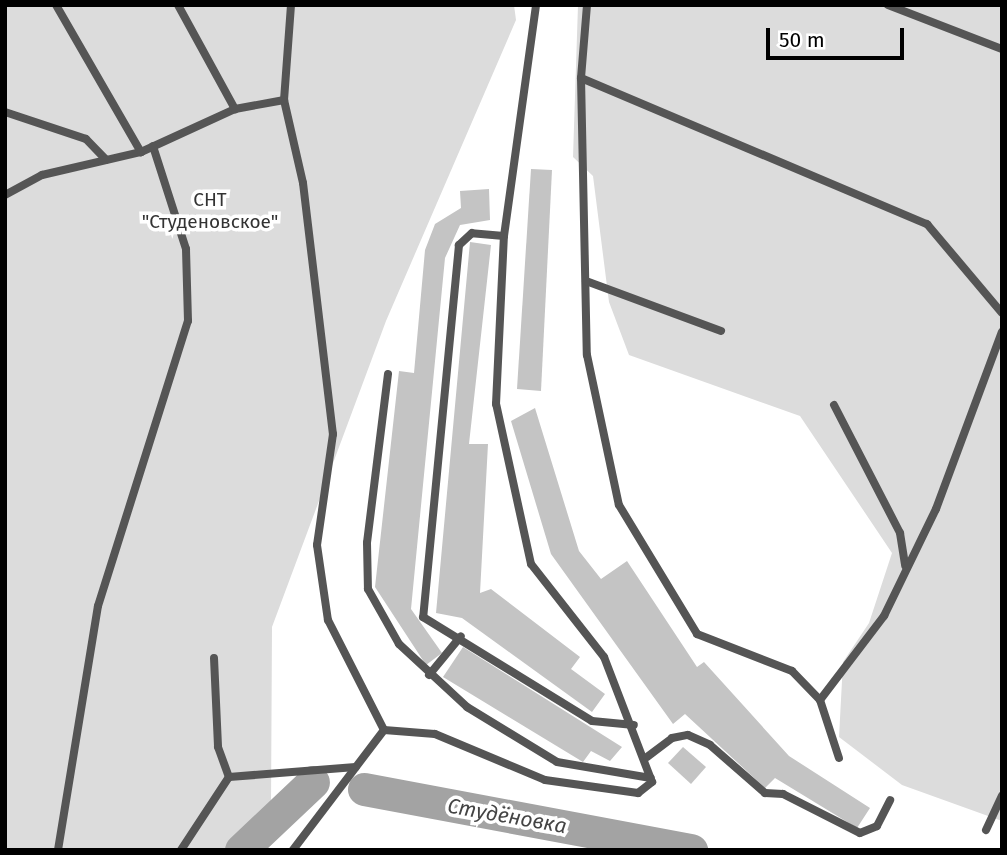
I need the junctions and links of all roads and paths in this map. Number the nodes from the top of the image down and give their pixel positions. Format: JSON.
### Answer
{"nodes":[{"id":1,"x":56,"y":5,"type":"edge"},
{"id":2,"x":178,"y":5,"type":"edge"},
{"id":3,"x":291,"y":5,"type":"edge"},
{"id":4,"x":536,"y":5,"type":"edge"},
{"id":5,"x":587,"y":5,"type":"edge"},
{"id":6,"x":888,"y":5,"type":"edge"},
{"id":7,"x":1002,"y":49,"type":"edge"},
{"id":8,"x":581,"y":78,"type":"junction"},
{"id":9,"x":284,"y":100,"type":"junction"},
{"id":10,"x":235,"y":109,"type":"junction"},
{"id":11,"x":5,"y":112,"type":"edge"},
{"id":12,"x":153,"y":146,"type":"junction"},
{"id":13,"x":141,"y":152,"type":"junction"},
{"id":14,"x":106,"y":160,"type":"junction"},
{"id":15,"x":5,"y":195,"type":"edge"},
{"id":16,"x":504,"y":236,"type":"junction"},
{"id":17,"x":586,"y":281,"type":"junction"},
{"id":18,"x":1002,"y":313,"type":"edge"},
{"id":19,"x":721,"y":331,"type":"dead end"},
{"id":20,"x":1002,"y":332,"type":"edge"},
{"id":21,"x":388,"y":374,"type":"dead end"},
{"id":22,"x":834,"y":405,"type":"dead end"},
{"id":23,"x":905,"y":566,"type":"junction"},
{"id":24,"x":461,"y":636,"type":"junction"},
{"id":25,"x":214,"y":658,"type":"dead end"},
{"id":26,"x":429,"y":675,"type":"junction"},
{"id":27,"x":820,"y":700,"type":"junction"},
{"id":28,"x":634,"y":725,"type":"junction"},
{"id":29,"x":384,"y":730,"type":"junction"},
{"id":30,"x":647,"y":757,"type":"junction"},
{"id":31,"x":839,"y":758,"type":"dead end"},
{"id":32,"x":356,"y":767,"type":"junction"},
{"id":33,"x":229,"y":777,"type":"junction"},
{"id":34,"x":651,"y":778,"type":"junction"},
{"id":35,"x":1002,"y":795,"type":"edge"},
{"id":36,"x":890,"y":800,"type":"dead end"},
{"id":37,"x":986,"y":830,"type":"dead end"},
{"id":38,"x":58,"y":850,"type":"edge"},
{"id":39,"x":181,"y":850,"type":"edge"},
{"id":40,"x":292,"y":850,"type":"edge"}],
"edges":[{"from":1,"to":13,"type":"lane"},
{"from":2,"to":10,"type":"lane"},
{"from":3,"to":9,"type":"lane"},
{"from":4,"to":16,"type":"lane"},
{"from":5,"to":8,"type":"lane"},
{"from":6,"to":7,"type":"lane"},
{"from":8,"to":17,"type":"lane"},
{"from":8,"to":18,"type":"lane"},
{"from":9,"to":10,"type":"lane"},
{"from":9,"to":29,"type":"lane"},
{"from":10,"to":12,"type":"lane"},
{"from":11,"to":14,"type":"lane"},
{"from":12,"to":13,"type":"lane"},
{"from":12,"to":38,"type":"lane"},
{"from":13,"to":14,"type":"lane"},
{"from":14,"to":15,"type":"lane"},
{"from":16,"to":24,"type":"lane"},
{"from":16,"to":28,"type":"lane"},
{"from":17,"to":19,"type":"lane"},
{"from":17,"to":27,"type":"lane"},
{"from":20,"to":23,"type":"lane"},
{"from":21,"to":26,"type":"lane"},
{"from":22,"to":23,"type":"lane"},
{"from":23,"to":27,"type":"lane"},
{"from":24,"to":26,"type":"lane"},
{"from":24,"to":28,"type":"lane"},
{"from":25,"to":33,"type":"lane"},
{"from":26,"to":34,"type":"lane"},
{"from":27,"to":31,"type":"lane"},
{"from":28,"to":30,"type":"lane"},
{"from":29,"to":32,"type":"lane"},
{"from":29,"to":34,"type":"lane"},
{"from":30,"to":34,"type":"lane"},
{"from":30,"to":36,"type":"lane"},
{"from":32,"to":33,"type":"lane"},
{"from":32,"to":40,"type":"lane"},
{"from":33,"to":39,"type":"lane"},
{"from":35,"to":37,"type":"lane"}]}
